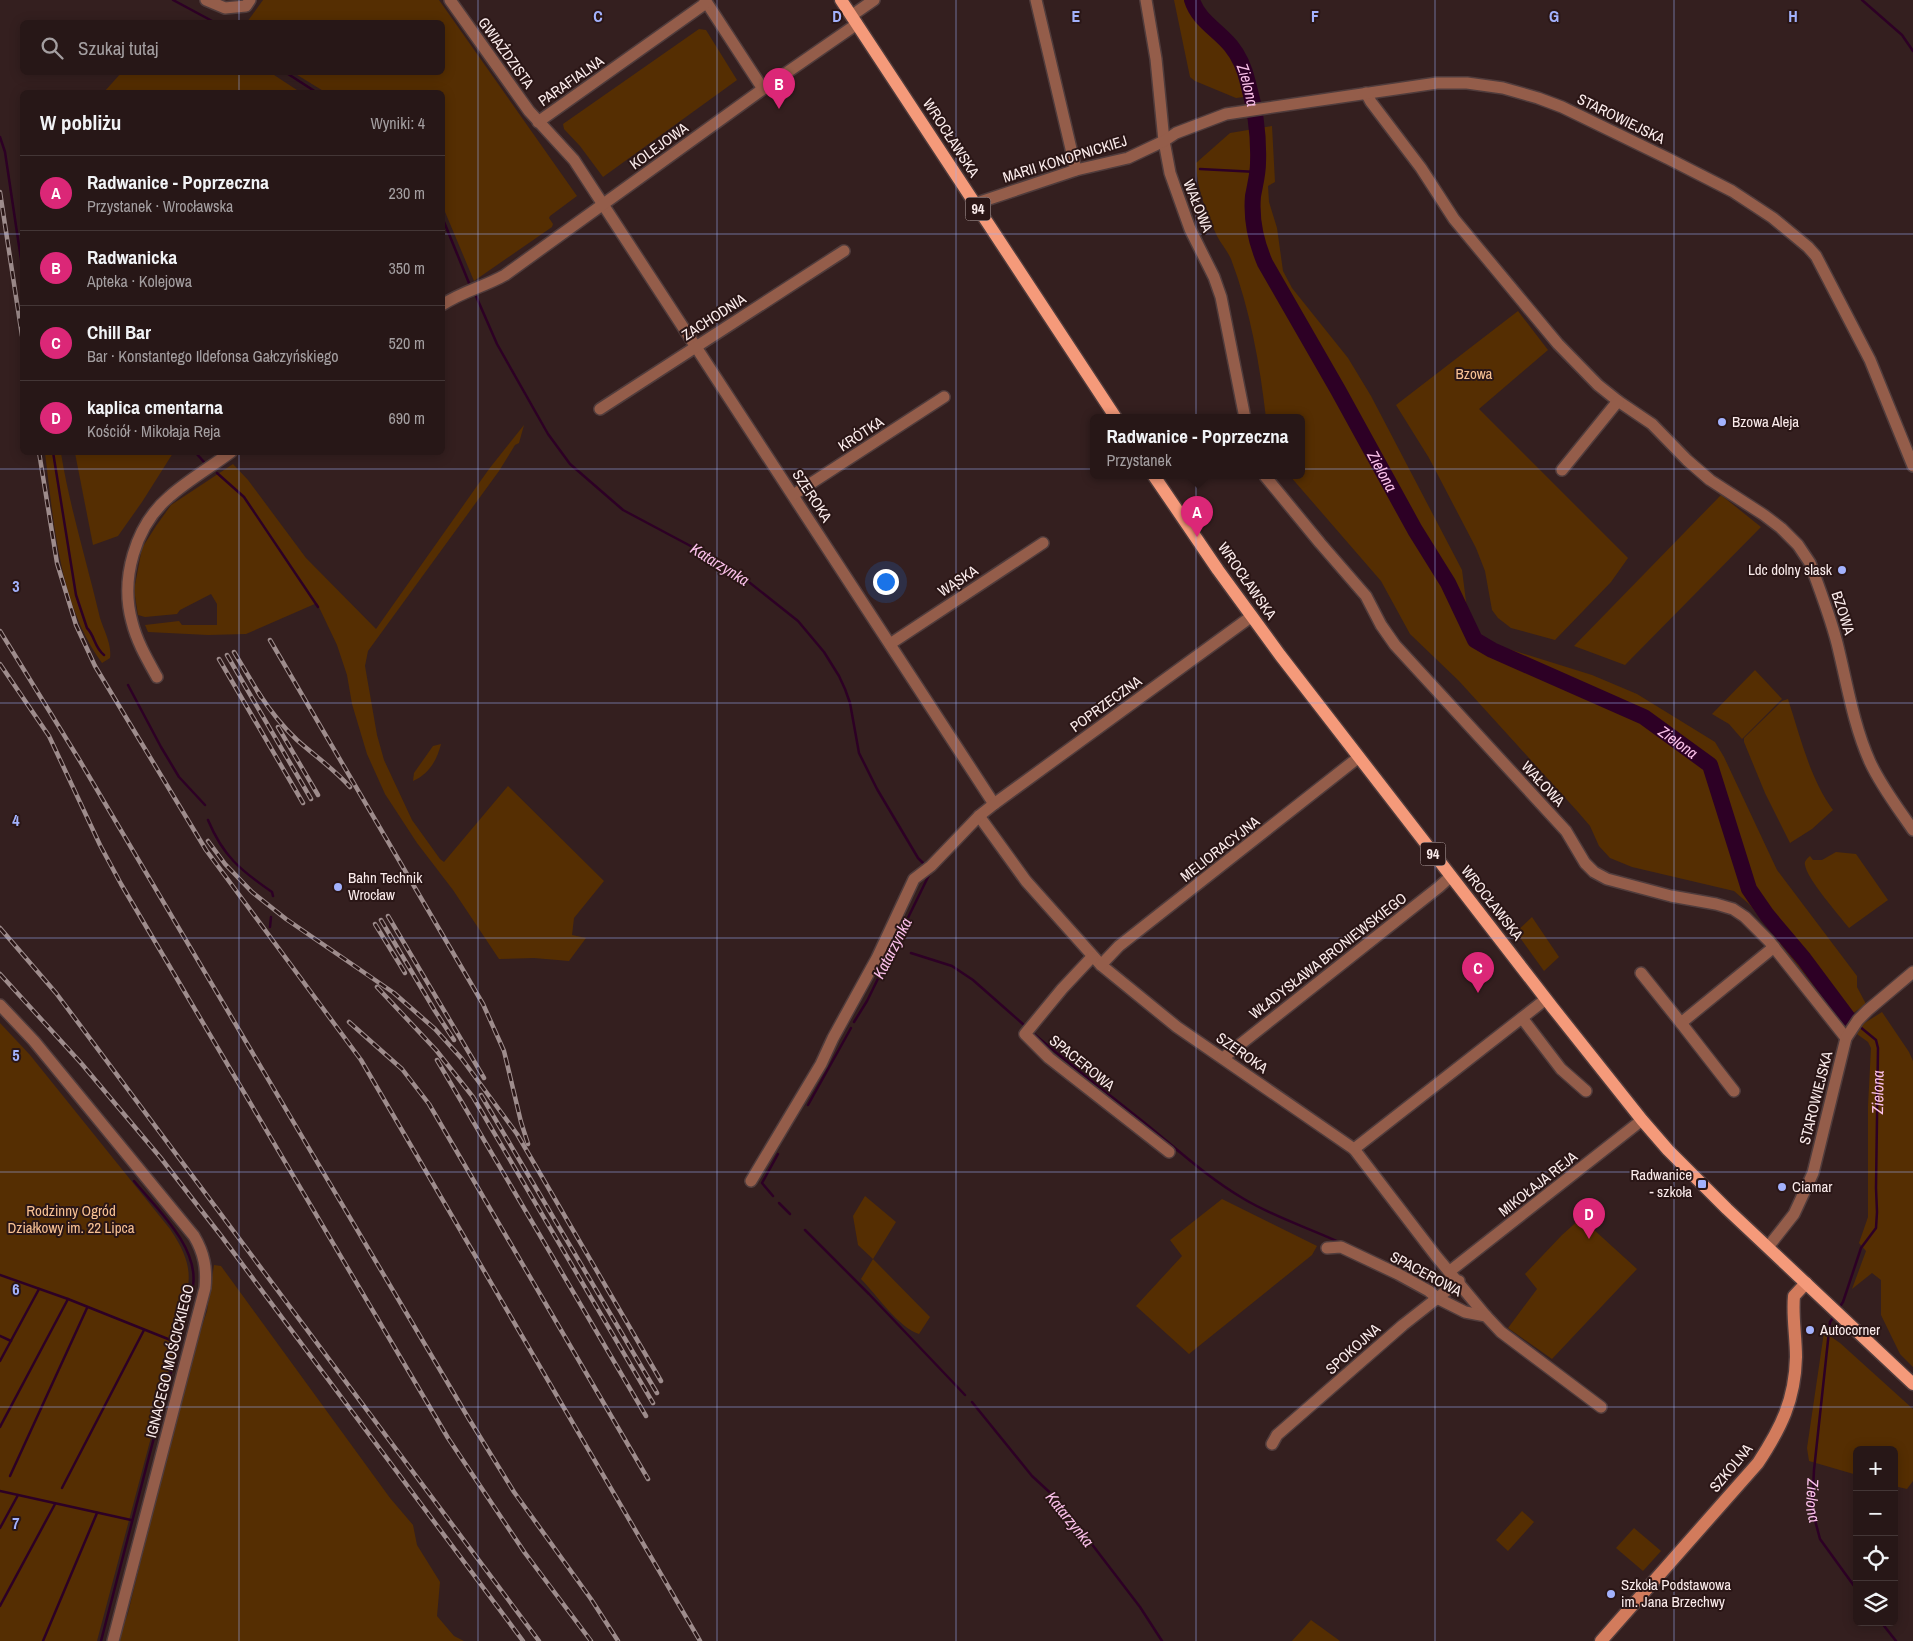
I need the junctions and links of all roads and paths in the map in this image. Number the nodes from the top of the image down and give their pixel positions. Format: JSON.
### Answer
{"nodes":[{"id":1,"x":206,"y":0,"type":"edge"},
{"id":2,"x":450,"y":0,"type":"edge"},
{"id":3,"x":841,"y":0,"type":"edge"},
{"id":4,"x":874,"y":0,"type":"edge"},
{"id":5,"x":1036,"y":0,"type":"edge"},
{"id":6,"x":1146,"y":0,"type":"edge"},
{"id":7,"x":705,"y":2,"type":"edge"},
{"id":8,"x":248,"y":3,"type":"edge"},
{"id":9,"x":854,"y":20,"type":"junction"},
{"id":10,"x":763,"y":89,"type":"junction"},
{"id":11,"x":1366,"y":94,"type":"junction"},
{"id":12,"x":538,"y":122,"type":"junction"},
{"id":13,"x":1164,"y":141,"type":"junction"},
{"id":14,"x":1076,"y":170,"type":"junction"},
{"id":15,"x":603,"y":204,"type":"junction"},
{"id":16,"x":974,"y":204,"type":"junction"},
{"id":17,"x":844,"y":251,"type":"dead end"},
{"id":18,"x":445,"y":303,"type":"edge"},
{"id":19,"x":696,"y":347,"type":"junction"},
{"id":20,"x":944,"y":397,"type":"dead end"},
{"id":21,"x":1618,"y":401,"type":"junction"},
{"id":22,"x":600,"y":409,"type":"dead end"},
{"id":23,"x":1113,"y":414,"type":"edge"},
{"id":24,"x":1244,"y":414,"type":"edge"},
{"id":25,"x":227,"y":455,"type":"edge"},
{"id":26,"x":1913,"y":466,"type":"edge"},
{"id":27,"x":1562,"y":470,"type":"dead end"},
{"id":28,"x":1156,"y":479,"type":"edge"},
{"id":29,"x":1267,"y":479,"type":"edge"},
{"id":30,"x":794,"y":495,"type":"junction"},
{"id":31,"x":1043,"y":543,"type":"dead end"},
{"id":32,"x":1252,"y":616,"type":"junction"},
{"id":33,"x":890,"y":644,"type":"junction"},
{"id":34,"x":157,"y":677,"type":"dead end"},
{"id":35,"x":1359,"y":757,"type":"junction"},
{"id":36,"x":994,"y":804,"type":"junction"},
{"id":37,"x":979,"y":816,"type":"junction"},
{"id":38,"x":1913,"y":830,"type":"edge"},
{"id":39,"x":1450,"y":876,"type":"junction"},
{"id":40,"x":1771,"y":944,"type":"junction"},
{"id":41,"x":1092,"y":957,"type":"junction"},
{"id":42,"x":1101,"y":965,"type":"junction"},
{"id":43,"x":1913,"y":972,"type":"edge"},
{"id":44,"x":1641,"y":973,"type":"dead end"},
{"id":45,"x":1546,"y":999,"type":"junction"},
{"id":46,"x":0,"y":1005,"type":"edge"},
{"id":47,"x":1522,"y":1018,"type":"junction"},
{"id":48,"x":1681,"y":1024,"type":"junction"},
{"id":49,"x":1848,"y":1034,"type":"junction"},
{"id":50,"x":1223,"y":1058,"type":"junction"},
{"id":51,"x":1586,"y":1091,"type":"dead end"},
{"id":52,"x":1734,"y":1091,"type":"dead end"},
{"id":53,"x":1642,"y":1120,"type":"junction"},
{"id":54,"x":1354,"y":1149,"type":"junction"},
{"id":55,"x":1169,"y":1152,"type":"dead end"},
{"id":56,"x":751,"y":1181,"type":"dead end"},
{"id":57,"x":1768,"y":1247,"type":"junction"},
{"id":58,"x":1327,"y":1248,"type":"dead end"},
{"id":59,"x":1450,"y":1271,"type":"junction"},
{"id":60,"x":1459,"y":1281,"type":"junction"},
{"id":61,"x":1806,"y":1282,"type":"junction"},
{"id":62,"x":1437,"y":1298,"type":"junction"},
{"id":63,"x":1486,"y":1316,"type":"junction"},
{"id":64,"x":1913,"y":1384,"type":"edge"},
{"id":65,"x":1601,"y":1407,"type":"dead end"},
{"id":66,"x":1272,"y":1444,"type":"dead end"},
{"id":67,"x":113,"y":1641,"type":"edge"},
{"id":68,"x":1601,"y":1641,"type":"edge"}],
"edges":[{"from":1,"to":8,"type":"street"},
{"from":2,"to":12,"type":"street","name":"GWIAŹDZISTA"},
{"from":3,"to":9,"type":"main road","name":"WROCŁAWSKA","number":"94"},
{"from":4,"to":9,"type":"street","name":"KOLEJOWA"},
{"from":5,"to":14,"type":"street"},
{"from":6,"to":13,"type":"street","name":"WAŁOWA"},
{"from":7,"to":10,"type":"street"},
{"from":7,"to":12,"type":"street","name":"PARAFIALNA"},
{"from":9,"to":10,"type":"street","name":"KOLEJOWA"},
{"from":9,"to":16,"type":"main road","name":"WROCŁAWSKA","number":"94"},
{"from":10,"to":15,"type":"street","name":"KOLEJOWA"},
{"from":11,"to":13,"type":"street","name":"STAROWIEJSKA"},
{"from":11,"to":21,"type":"street","name":"BZOWA"},
{"from":11,"to":26,"type":"street","name":"STAROWIEJSKA"},
{"from":12,"to":15,"type":"street","name":"PARAFIALNA"},
{"from":13,"to":14,"type":"street","name":"MARII KONOPNICKIEJ"},
{"from":13,"to":24,"type":"street","name":"WAŁOWA"},
{"from":14,"to":16,"type":"street","name":"MARII KONOPNICKIEJ"},
{"from":15,"to":18,"type":"street","name":"KOLEJOWA"},
{"from":15,"to":19,"type":"street","name":"SZEROKA"},
{"from":16,"to":23,"type":"main road","name":"WROCŁAWSKA","number":"94"},
{"from":17,"to":19,"type":"street","name":"ZACHODNIA"},
{"from":19,"to":22,"type":"street","name":"ZACHODNIA"},
{"from":19,"to":30,"type":"street","name":"SZEROKA"},
{"from":20,"to":30,"type":"street","name":"KRÓTKA"},
{"from":21,"to":27,"type":"street"},
{"from":21,"to":38,"type":"street","name":"BZOWA"},
{"from":25,"to":34,"type":"street"},
{"from":28,"to":32,"type":"main road","name":"WROCŁAWSKA","number":"94"},
{"from":29,"to":40,"type":"street","name":"WAŁOWA"},
{"from":30,"to":33,"type":"street","name":"SZEROKA"},
{"from":31,"to":33,"type":"street","name":"WĄSKA"},
{"from":32,"to":35,"type":"main road","name":"WROCŁAWSKA","number":"94"},
{"from":32,"to":36,"type":"street","name":"POPRZECZNA"},
{"from":33,"to":36,"type":"street","name":"SZEROKA"},
{"from":35,"to":39,"type":"main road","name":"WROCŁAWSKA","number":"94"},
{"from":35,"to":42,"type":"street","name":"MELIORACYJNA"},
{"from":36,"to":37,"type":"street","name":"POPRZECZNA"},
{"from":37,"to":41,"type":"street","name":"SZEROKA"},
{"from":37,"to":56,"type":"street","name":"POPRZECZNA"},
{"from":39,"to":45,"type":"main road","name":"WROCŁAWSKA","number":"94"},
{"from":39,"to":50,"type":"street","name":"WŁADYSŁAWA BRONIEWSKIEGO"},
{"from":40,"to":48,"type":"street"},
{"from":40,"to":49,"type":"street","name":"WAŁOWA"},
{"from":41,"to":42,"type":"street","name":"SZEROKA"},
{"from":41,"to":55,"type":"street","name":"SPACEROWA"},
{"from":42,"to":50,"type":"street","name":"SZEROKA"},
{"from":43,"to":49,"type":"street","name":"STAROWIEJSKA"},
{"from":44,"to":48,"type":"street"},
{"from":45,"to":47,"type":"street"},
{"from":45,"to":53,"type":"main road","name":"WROCŁAWSKA","number":"94"},
{"from":46,"to":67,"type":"street","name":"IGNACEGO MOŚCICKIEGO"},
{"from":47,"to":51,"type":"street"},
{"from":47,"to":54,"type":"street"},
{"from":48,"to":52,"type":"street"},
{"from":49,"to":57,"type":"street","name":"STAROWIEJSKA"},
{"from":50,"to":54,"type":"street","name":"SZEROKA"},
{"from":53,"to":57,"type":"main road","name":"WROCŁAWSKA","number":"94"},
{"from":53,"to":59,"type":"street","name":"MIKOŁAJA REJA"},
{"from":54,"to":59,"type":"street","name":"SZEROKA"},
{"from":57,"to":61,"type":"main road","number":"94"},
{"from":58,"to":62,"type":"street","name":"SPACEROWA"},
{"from":59,"to":60,"type":"street","name":"SZEROKA"},
{"from":60,"to":62,"type":"street","name":"SPOKOJNA"},
{"from":60,"to":63,"type":"street","name":"SZEROKA"},
{"from":61,"to":64,"type":"main road","number":"94"},
{"from":61,"to":68,"type":"street","name":"SZKOLNA"},
{"from":62,"to":63,"type":"street","name":"SPACEROWA"},
{"from":62,"to":66,"type":"street","name":"SPOKOJNA"},
{"from":63,"to":65,"type":"street"}]}
